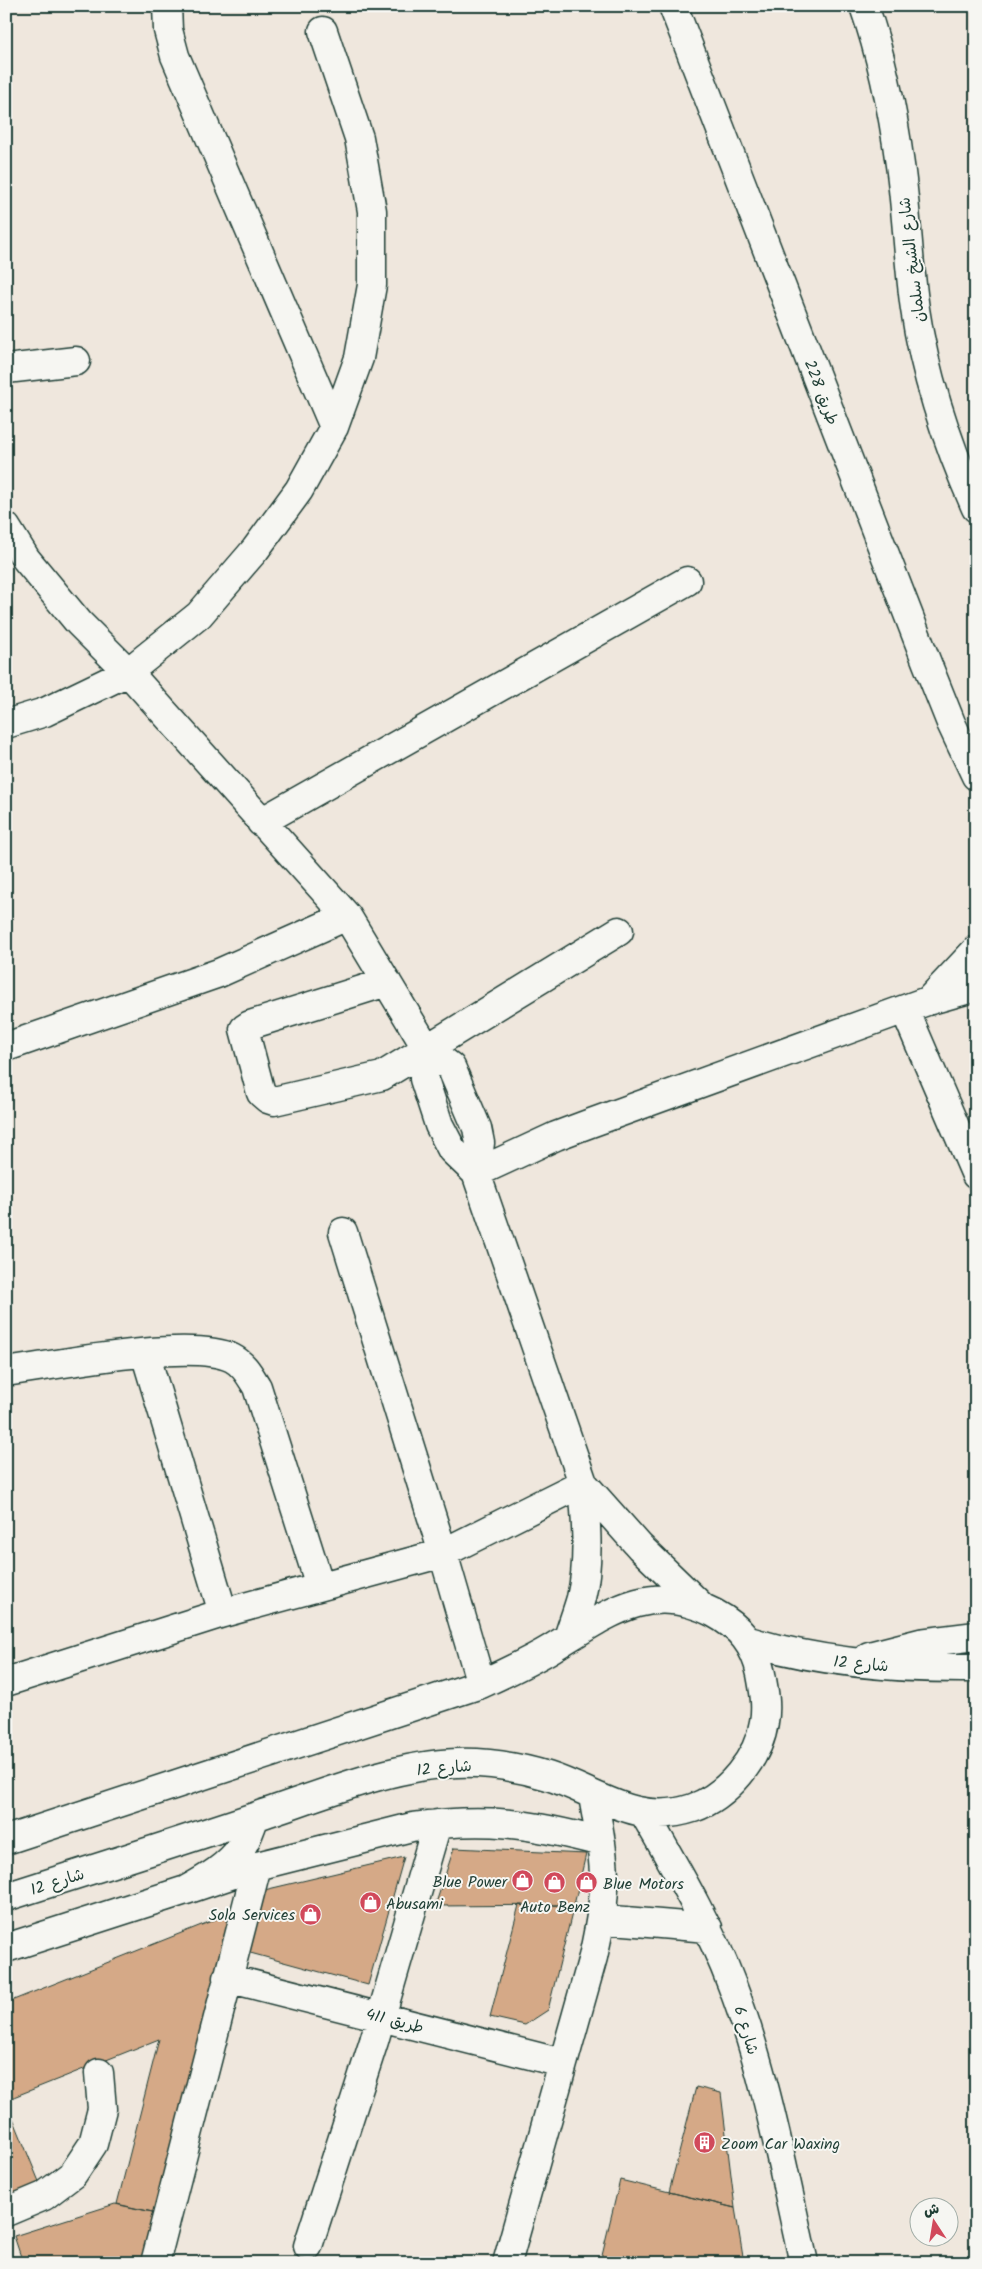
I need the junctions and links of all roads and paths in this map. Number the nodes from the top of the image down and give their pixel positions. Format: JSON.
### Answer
{"nodes":[{"id":1,"x":167,"y":6,"type":"edge"},
{"id":2,"x":673,"y":6,"type":"edge"},
{"id":3,"x":864,"y":6,"type":"edge"},
{"id":4,"x":323,"y":31,"type":"dead end"},
{"id":5,"x":76,"y":361,"type":"dead end"},
{"id":6,"x":6,"y":369,"type":"edge"},
{"id":7,"x":334,"y":427,"type":"junction"},
{"id":8,"x":976,"y":508,"type":"edge"},
{"id":9,"x":6,"y":527,"type":"edge"},
{"id":10,"x":687,"y":581,"type":"dead end"},
{"id":11,"x":128,"y":672,"type":"junction"},
{"id":12,"x":6,"y":724,"type":"edge"},
{"id":13,"x":976,"y":776,"type":"edge"},
{"id":14,"x":261,"y":822,"type":"junction"},
{"id":15,"x":347,"y":916,"type":"junction"},
{"id":16,"x":619,"y":931,"type":"dead end"},
{"id":17,"x":976,"y":950,"type":"edge"},
{"id":18,"x":388,"y":982,"type":"junction"},
{"id":19,"x":976,"y":987,"type":"edge"},
{"id":20,"x":916,"y":1006,"type":"junction"},
{"id":21,"x":6,"y":1047,"type":"edge"},
{"id":22,"x":427,"y":1049,"type":"junction"},
{"id":23,"x":476,"y":1173,"type":"junction"},
{"id":24,"x":976,"y":1175,"type":"edge"},
{"id":25,"x":343,"y":1232,"type":"dead end"},
{"id":26,"x":145,"y":1353,"type":"junction"},
{"id":27,"x":6,"y":1372,"type":"edge"},
{"id":28,"x":583,"y":1483,"type":"junction"},
{"id":29,"x":444,"y":1553,"type":"junction"},
{"id":30,"x":320,"y":1586,"type":"junction"},
{"id":31,"x":701,"y":1606,"type":"junction"},
{"id":32,"x":223,"y":1613,"type":"junction"},
{"id":33,"x":976,"y":1636,"type":"edge"},
{"id":34,"x":568,"y":1638,"type":"junction"},
{"id":35,"x":749,"y":1641,"type":"junction"},
{"id":36,"x":849,"y":1662,"type":"junction"},
{"id":37,"x":976,"y":1668,"type":"edge"},
{"id":38,"x":6,"y":1682,"type":"edge"},
{"id":39,"x":481,"y":1684,"type":"junction"},
{"id":40,"x":593,"y":1796,"type":"junction"},
{"id":41,"x":644,"y":1813,"type":"junction"},
{"id":42,"x":255,"y":1817,"type":"junction"},
{"id":43,"x":437,"y":1824,"type":"junction"},
{"id":44,"x":6,"y":1840,"type":"edge"},
{"id":45,"x":600,"y":1842,"type":"junction"},
{"id":46,"x":257,"y":1866,"type":"junction"},
{"id":47,"x":186,"y":1890,"type":"junction"},
{"id":48,"x":6,"y":1897,"type":"edge"},
{"id":49,"x":601,"y":1919,"type":"junction"},
{"id":50,"x":708,"y":1928,"type":"junction"},
{"id":51,"x":6,"y":1948,"type":"edge"},
{"id":52,"x":227,"y":1978,"type":"junction"},
{"id":53,"x":381,"y":2017,"type":"junction"},
{"id":54,"x":562,"y":2063,"type":"junction"},
{"id":55,"x":99,"y":2073,"type":"dead end"},
{"id":56,"x":6,"y":2212,"type":"edge"},
{"id":57,"x":308,"y":2246,"type":"dead end"},
{"id":58,"x":155,"y":2263,"type":"edge"},
{"id":59,"x":507,"y":2263,"type":"edge"},
{"id":60,"x":804,"y":2263,"type":"edge"}],
"edges":[{"from":1,"to":7,"type":"street"},
{"from":2,"to":13,"type":"street","name":"طريق 228"},
{"from":3,"to":8,"type":"street","name":"شارع الشيخ سلمان"},
{"from":4,"to":7,"type":"street"},
{"from":5,"to":6,"type":"street"},
{"from":7,"to":11,"type":"street"},
{"from":9,"to":11,"type":"street"},
{"from":10,"to":14,"type":"street"},
{"from":11,"to":12,"type":"street"},
{"from":11,"to":14,"type":"street"},
{"from":14,"to":15,"type":"street"},
{"from":15,"to":18,"type":"street"},
{"from":15,"to":21,"type":"street"},
{"from":16,"to":22,"type":"street"},
{"from":17,"to":20,"type":"street"},
{"from":18,"to":22,"type":"street"},
{"from":18,"to":22,"type":"street"},
{"from":19,"to":20,"type":"street"},
{"from":20,"to":23,"type":"street"},
{"from":20,"to":24,"type":"street"},
{"from":22,"to":23,"type":"street"},
{"from":23,"to":28,"type":"street"},
{"from":25,"to":29,"type":"street"},
{"from":26,"to":27,"type":"street"},
{"from":26,"to":30,"type":"street"},
{"from":26,"to":32,"type":"street"},
{"from":28,"to":29,"type":"street"},
{"from":28,"to":31,"type":"street"},
{"from":28,"to":34,"type":"street"},
{"from":29,"to":30,"type":"street"},
{"from":29,"to":39,"type":"street"},
{"from":30,"to":32,"type":"street"},
{"from":31,"to":34,"type":"street","name":"شارع 12"},
{"from":31,"to":35,"type":"street","name":"شارع 12"},
{"from":32,"to":38,"type":"street"},
{"from":33,"to":36,"type":"street"},
{"from":34,"to":39,"type":"street","name":"شارع 12"},
{"from":35,"to":36,"type":"street","name":"شارع 12"},
{"from":35,"to":41,"type":"street","name":"شارع 12"},
{"from":36,"to":37,"type":"street","name":"شارع 12"},
{"from":39,"to":44,"type":"street","name":"شارع 12"},
{"from":40,"to":41,"type":"street","name":"شارع 12"},
{"from":40,"to":42,"type":"street","name":"شارع 12"},
{"from":40,"to":45,"type":"street"},
{"from":41,"to":50,"type":"street","name":"شارع 6"},
{"from":42,"to":47,"type":"street"},
{"from":42,"to":48,"type":"street","name":"شارع 12"},
{"from":43,"to":45,"type":"street"},
{"from":43,"to":46,"type":"street"},
{"from":43,"to":53,"type":"street"},
{"from":45,"to":49,"type":"street"},
{"from":46,"to":47,"type":"street"},
{"from":46,"to":52,"type":"street"},
{"from":47,"to":51,"type":"street"},
{"from":49,"to":50,"type":"street"},
{"from":49,"to":54,"type":"street"},
{"from":50,"to":60,"type":"street","name":"شارع 6"},
{"from":52,"to":53,"type":"street","name":"طريق 411"},
{"from":52,"to":58,"type":"street"},
{"from":53,"to":54,"type":"street","name":"طريق 411"},
{"from":53,"to":57,"type":"street"},
{"from":54,"to":59,"type":"street"},
{"from":55,"to":56,"type":"street"}]}
